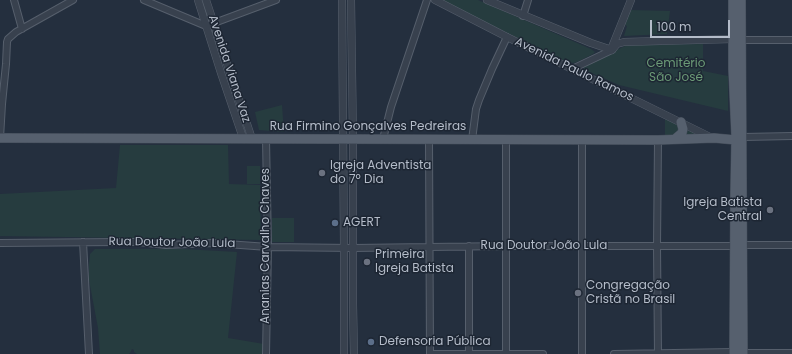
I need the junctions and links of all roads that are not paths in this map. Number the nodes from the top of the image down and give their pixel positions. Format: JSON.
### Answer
{"nodes":[{"id":1,"x":14,"y":0,"type":"edge"},
{"id":2,"x":73,"y":0,"type":"edge"},
{"id":3,"x":144,"y":0,"type":"edge"},
{"id":4,"x":198,"y":0,"type":"edge"},
{"id":5,"x":206,"y":0,"type":"edge"},
{"id":6,"x":276,"y":0,"type":"edge"},
{"id":7,"x":342,"y":0,"type":"edge"},
{"id":8,"x":351,"y":0,"type":"edge"},
{"id":9,"x":426,"y":0,"type":"edge"},
{"id":10,"x":435,"y":0,"type":"edge"},
{"id":11,"x":487,"y":0,"type":"edge"},
{"id":12,"x":528,"y":0,"type":"edge"},
{"id":13,"x":631,"y":0,"type":"edge"},
{"id":14,"x":733,"y":0,"type":"edge"},
{"id":15,"x":742,"y":0,"type":"edge"},
{"id":16,"x":260,"y":3,"type":"edge"},
{"id":17,"x":523,"y":16,"type":"junction"},
{"id":18,"x":342,"y":23,"type":"junction"},
{"id":19,"x":351,"y":23,"type":"junction"},
{"id":20,"x":210,"y":24,"type":"junction"},
{"id":21,"x":22,"y":29,"type":"junction"},
{"id":22,"x":507,"y":37,"type":"junction"},
{"id":23,"x":737,"y":39,"type":"junction"},
{"id":24,"x":792,"y":40,"type":"edge"},
{"id":25,"x":591,"y":43,"type":"junction"},
{"id":26,"x":612,"y":50,"type":"junction"},
{"id":27,"x":597,"y":57,"type":"junction"},
{"id":28,"x":572,"y":69,"type":"junction"},
{"id":29,"x":230,"y":70,"type":"junction"},
{"id":30,"x":221,"y":73,"type":"junction"},
{"id":31,"x":342,"y":82,"type":"junction"},
{"id":32,"x":352,"y":82,"type":"junction"},
{"id":33,"x":681,"y":122,"type":"junction"},
{"id":34,"x":792,"y":136,"type":"edge"},
{"id":35,"x":0,"y":138,"type":"edge"},
{"id":36,"x":714,"y":138,"type":"junction"},
{"id":37,"x":739,"y":138,"type":"junction"},
{"id":38,"x":248,"y":139,"type":"junction"},
{"id":39,"x":266,"y":139,"type":"junction"},
{"id":40,"x":343,"y":139,"type":"junction"},
{"id":41,"x":353,"y":139,"type":"junction"},
{"id":42,"x":383,"y":139,"type":"junction"},
{"id":43,"x":506,"y":139,"type":"junction"},
{"id":44,"x":674,"y":139,"type":"junction"},
{"id":45,"x":429,"y":140,"type":"junction"},
{"id":46,"x":472,"y":140,"type":"junction"},
{"id":47,"x":582,"y":140,"type":"junction"},
{"id":48,"x":658,"y":140,"type":"junction"},
{"id":49,"x":343,"y":194,"type":"junction"},
{"id":50,"x":352,"y":194,"type":"junction"},
{"id":51,"x":83,"y":242,"type":"junction"},
{"id":52,"x":0,"y":243,"type":"edge"},
{"id":53,"x":792,"y":245,"type":"edge"},
{"id":54,"x":430,"y":246,"type":"junction"},
{"id":55,"x":469,"y":246,"type":"junction"},
{"id":56,"x":506,"y":246,"type":"junction"},
{"id":57,"x":582,"y":246,"type":"junction"},
{"id":58,"x":657,"y":246,"type":"junction"},
{"id":59,"x":738,"y":246,"type":"junction"},
{"id":60,"x":268,"y":247,"type":"junction"},
{"id":61,"x":344,"y":247,"type":"junction"},
{"id":62,"x":353,"y":248,"type":"junction"},
{"id":63,"x":343,"y":304,"type":"junction"},
{"id":64,"x":353,"y":304,"type":"junction"},
{"id":65,"x":739,"y":353,"type":"edge"},
{"id":66,"x":792,"y":353,"type":"edge"},
{"id":67,"x":89,"y":354,"type":"edge"},
{"id":68,"x":266,"y":354,"type":"edge"},
{"id":69,"x":344,"y":354,"type":"edge"},
{"id":70,"x":354,"y":354,"type":"edge"},
{"id":71,"x":431,"y":354,"type":"edge"},
{"id":72,"x":469,"y":354,"type":"edge"},
{"id":73,"x":506,"y":354,"type":"edge"},
{"id":74,"x":543,"y":354,"type":"edge"},
{"id":75,"x":582,"y":354,"type":"edge"},
{"id":76,"x":614,"y":354,"type":"edge"},
{"id":77,"x":658,"y":354,"type":"edge"}],
"edges":[{"from":1,"to":21,"type":"street"},
{"from":2,"to":21,"type":"street"},
{"from":3,"to":20,"type":"street"},
{"from":4,"to":20,"type":"street","name":"Avenida Viana Vaz"},
{"from":5,"to":20,"type":"street","name":"Avenida Viana Vaz"},
{"from":6,"to":16,"type":"street"},
{"from":7,"to":18,"type":"street"},
{"from":8,"to":19,"type":"street"},
{"from":9,"to":42,"type":"street"},
{"from":10,"to":22,"type":"street","name":"Avenida Paulo Ramos"},
{"from":11,"to":17,"type":"street"},
{"from":12,"to":17,"type":"street"},
{"from":13,"to":26,"type":"street"},
{"from":14,"to":23,"type":"main road"},
{"from":15,"to":23,"type":"main road"},
{"from":16,"to":20,"type":"street"},
{"from":17,"to":25,"type":"street"},
{"from":18,"to":19,"type":"street"},
{"from":18,"to":31,"type":"street"},
{"from":19,"to":32,"type":"street"},
{"from":20,"to":29,"type":"street","name":"Avenida Viana Vaz"},
{"from":20,"to":30,"type":"street","name":"Avenida Viana Vaz"},
{"from":21,"to":35,"type":"street"},
{"from":22,"to":28,"type":"street","name":"Avenida Paulo Ramos"},
{"from":22,"to":46,"type":"street"},
{"from":23,"to":24,"type":"street"},
{"from":23,"to":26,"type":"street"},
{"from":23,"to":37,"type":"main road"},
{"from":25,"to":26,"type":"street"},
{"from":25,"to":27,"type":"street","name":"Avenida Paulo Ramos"},
{"from":26,"to":27,"type":"street"},
{"from":27,"to":28,"type":"street"},
{"from":28,"to":33,"type":"street","name":"Avenida Paulo Ramos"},
{"from":29,"to":30,"type":"street"},
{"from":29,"to":38,"type":"street","name":"Avenida Viana Vaz"},
{"from":30,"to":38,"type":"street","name":"Avenida Viana Vaz"},
{"from":31,"to":32,"type":"street"},
{"from":31,"to":40,"type":"street"},
{"from":32,"to":41,"type":"street"},
{"from":33,"to":36,"type":"street","name":"Avenida Paulo Ramos"},
{"from":33,"to":44,"type":"main road"},
{"from":34,"to":37,"type":"street","name":"Rua Firmino Gonçalves Pedreiras"},
{"from":35,"to":38,"type":"main road","name":"Rua Firmino Gonçalves Pedreiras"},
{"from":36,"to":37,"type":"main road","name":"Rua Firmino Gonçalves Pedreiras"},
{"from":36,"to":44,"type":"main road","name":"Rua Firmino Gonçalves Pedreiras"},
{"from":37,"to":59,"type":"main road"},
{"from":38,"to":39,"type":"main road","name":"Rua Firmino Gonçalves Pedreiras"},
{"from":39,"to":40,"type":"main road","name":"Rua Firmino Gonçalves Pedreiras"},
{"from":39,"to":60,"type":"street","name":"Ananias Carvalho Chaves"},
{"from":40,"to":41,"type":"main road","name":"Rua Firmino Gonçalves Pedreiras"},
{"from":40,"to":49,"type":"street"},
{"from":41,"to":42,"type":"main road","name":"Rua Firmino Gonçalves Pedreiras"},
{"from":41,"to":50,"type":"street"},
{"from":42,"to":45,"type":"main road","name":"Rua Firmino Gonçalves Pedreiras"},
{"from":43,"to":46,"type":"main road","name":"Rua Firmino Gonçalves Pedreiras"},
{"from":43,"to":47,"type":"main road","name":"Rua Firmino Gonçalves Pedreiras"},
{"from":43,"to":56,"type":"street"},
{"from":44,"to":48,"type":"main road","name":"Rua Firmino Gonçalves Pedreiras"},
{"from":45,"to":46,"type":"main road","name":"Rua Firmino Gonçalves Pedreiras"},
{"from":45,"to":54,"type":"street"},
{"from":47,"to":48,"type":"main road","name":"Rua Firmino Gonçalves Pedreiras"},
{"from":47,"to":57,"type":"street"},
{"from":48,"to":58,"type":"street"},
{"from":49,"to":50,"type":"street"},
{"from":49,"to":61,"type":"street"},
{"from":50,"to":62,"type":"street"},
{"from":51,"to":52,"type":"street","name":"Rua Doutor João Lula"},
{"from":51,"to":60,"type":"street","name":"Rua Doutor João Lula"},
{"from":51,"to":67,"type":"street"},
{"from":53,"to":59,"type":"street","name":"Rua Doutor João Lula"},
{"from":54,"to":55,"type":"street","name":"Rua Doutor João Lula"},
{"from":54,"to":62,"type":"street","name":"Rua Doutor João Lula"},
{"from":54,"to":71,"type":"street"},
{"from":55,"to":56,"type":"street","name":"Rua Doutor João Lula"},
{"from":55,"to":72,"type":"street"},
{"from":56,"to":57,"type":"street","name":"Rua Doutor João Lula"},
{"from":56,"to":73,"type":"street"},
{"from":57,"to":58,"type":"street","name":"Rua Doutor João Lula"},
{"from":57,"to":75,"type":"street"},
{"from":58,"to":59,"type":"street","name":"Rua Doutor João Lula"},
{"from":58,"to":77,"type":"street"},
{"from":59,"to":65,"type":"main road"},
{"from":60,"to":61,"type":"street","name":"Rua Doutor João Lula"},
{"from":60,"to":68,"type":"street","name":"Ananias Carvalho Chaves"},
{"from":61,"to":62,"type":"street","name":"Rua Doutor João Lula"},
{"from":61,"to":63,"type":"street"},
{"from":62,"to":64,"type":"street"},
{"from":63,"to":64,"type":"street"},
{"from":63,"to":69,"type":"street"},
{"from":64,"to":70,"type":"street"},
{"from":65,"to":66,"type":"street"},
{"from":65,"to":77,"type":"street"},
{"from":71,"to":72,"type":"street"},
{"from":72,"to":73,"type":"street"},
{"from":73,"to":74,"type":"street"},
{"from":76,"to":77,"type":"street"}]}
